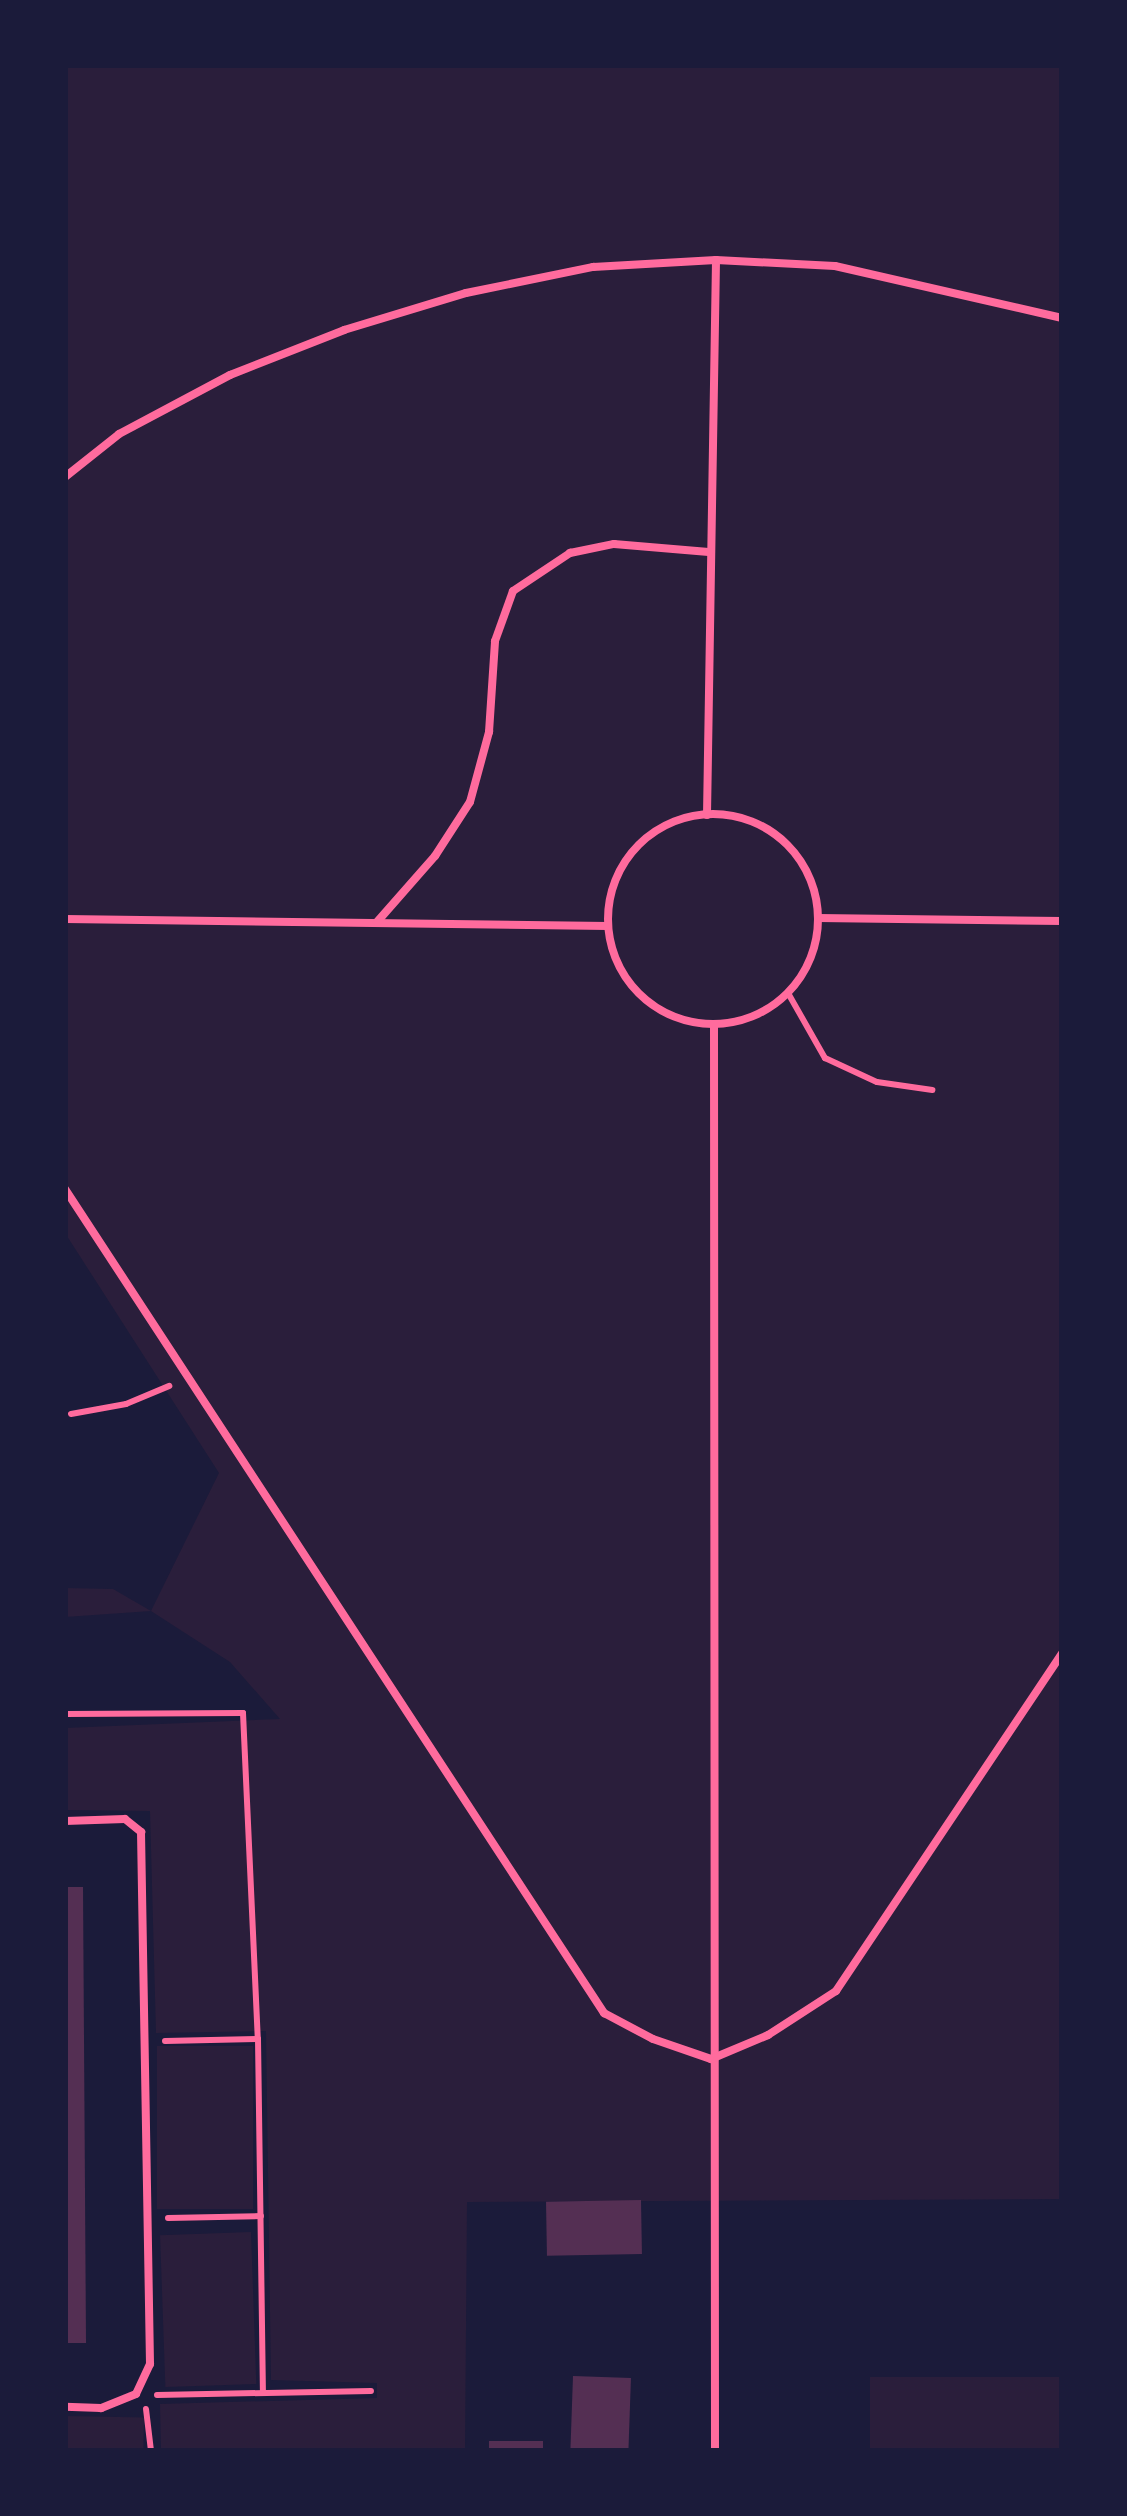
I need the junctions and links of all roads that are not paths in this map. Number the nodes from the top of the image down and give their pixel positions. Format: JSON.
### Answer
{"nodes":[{"id":1,"x":716,"y":260,"type":"junction"},
{"id":2,"x":1062,"y":318,"type":"edge"},
{"id":3,"x":65,"y":477,"type":"edge"},
{"id":4,"x":709,"y":552,"type":"junction"},
{"id":5,"x":707,"y":815,"type":"junction"},
{"id":6,"x":818,"y":918,"type":"junction"},
{"id":7,"x":65,"y":919,"type":"edge"},
{"id":8,"x":1062,"y":921,"type":"edge"},
{"id":9,"x":378,"y":922,"type":"junction"},
{"id":10,"x":608,"y":926,"type":"junction"},
{"id":11,"x":714,"y":1024,"type":"junction"},
{"id":12,"x":65,"y":1189,"type":"edge"},
{"id":13,"x":1062,"y":1653,"type":"edge"},
{"id":14,"x":65,"y":1821,"type":"edge"},
{"id":15,"x":711,"y":2059,"type":"junction"},
{"id":16,"x":65,"y":2407,"type":"edge"},
{"id":17,"x":715,"y":2451,"type":"edge"}],
"edges":[{"from":1,"to":2,"type":"lane"},
{"from":1,"to":3,"type":"lane"},
{"from":1,"to":4,"type":"lane"},
{"from":4,"to":5,"type":"lane"},
{"from":4,"to":9,"type":"lane"},
{"from":5,"to":6,"type":"lane"},
{"from":5,"to":10,"type":"lane"},
{"from":6,"to":8,"type":"lane"},
{"from":6,"to":11,"type":"lane"},
{"from":7,"to":9,"type":"lane"},
{"from":9,"to":10,"type":"lane"},
{"from":10,"to":11,"type":"lane"},
{"from":11,"to":15,"type":"lane"},
{"from":12,"to":15,"type":"lane"},
{"from":13,"to":15,"type":"lane"},
{"from":14,"to":16,"type":"lane"},
{"from":15,"to":17,"type":"lane"}]}
